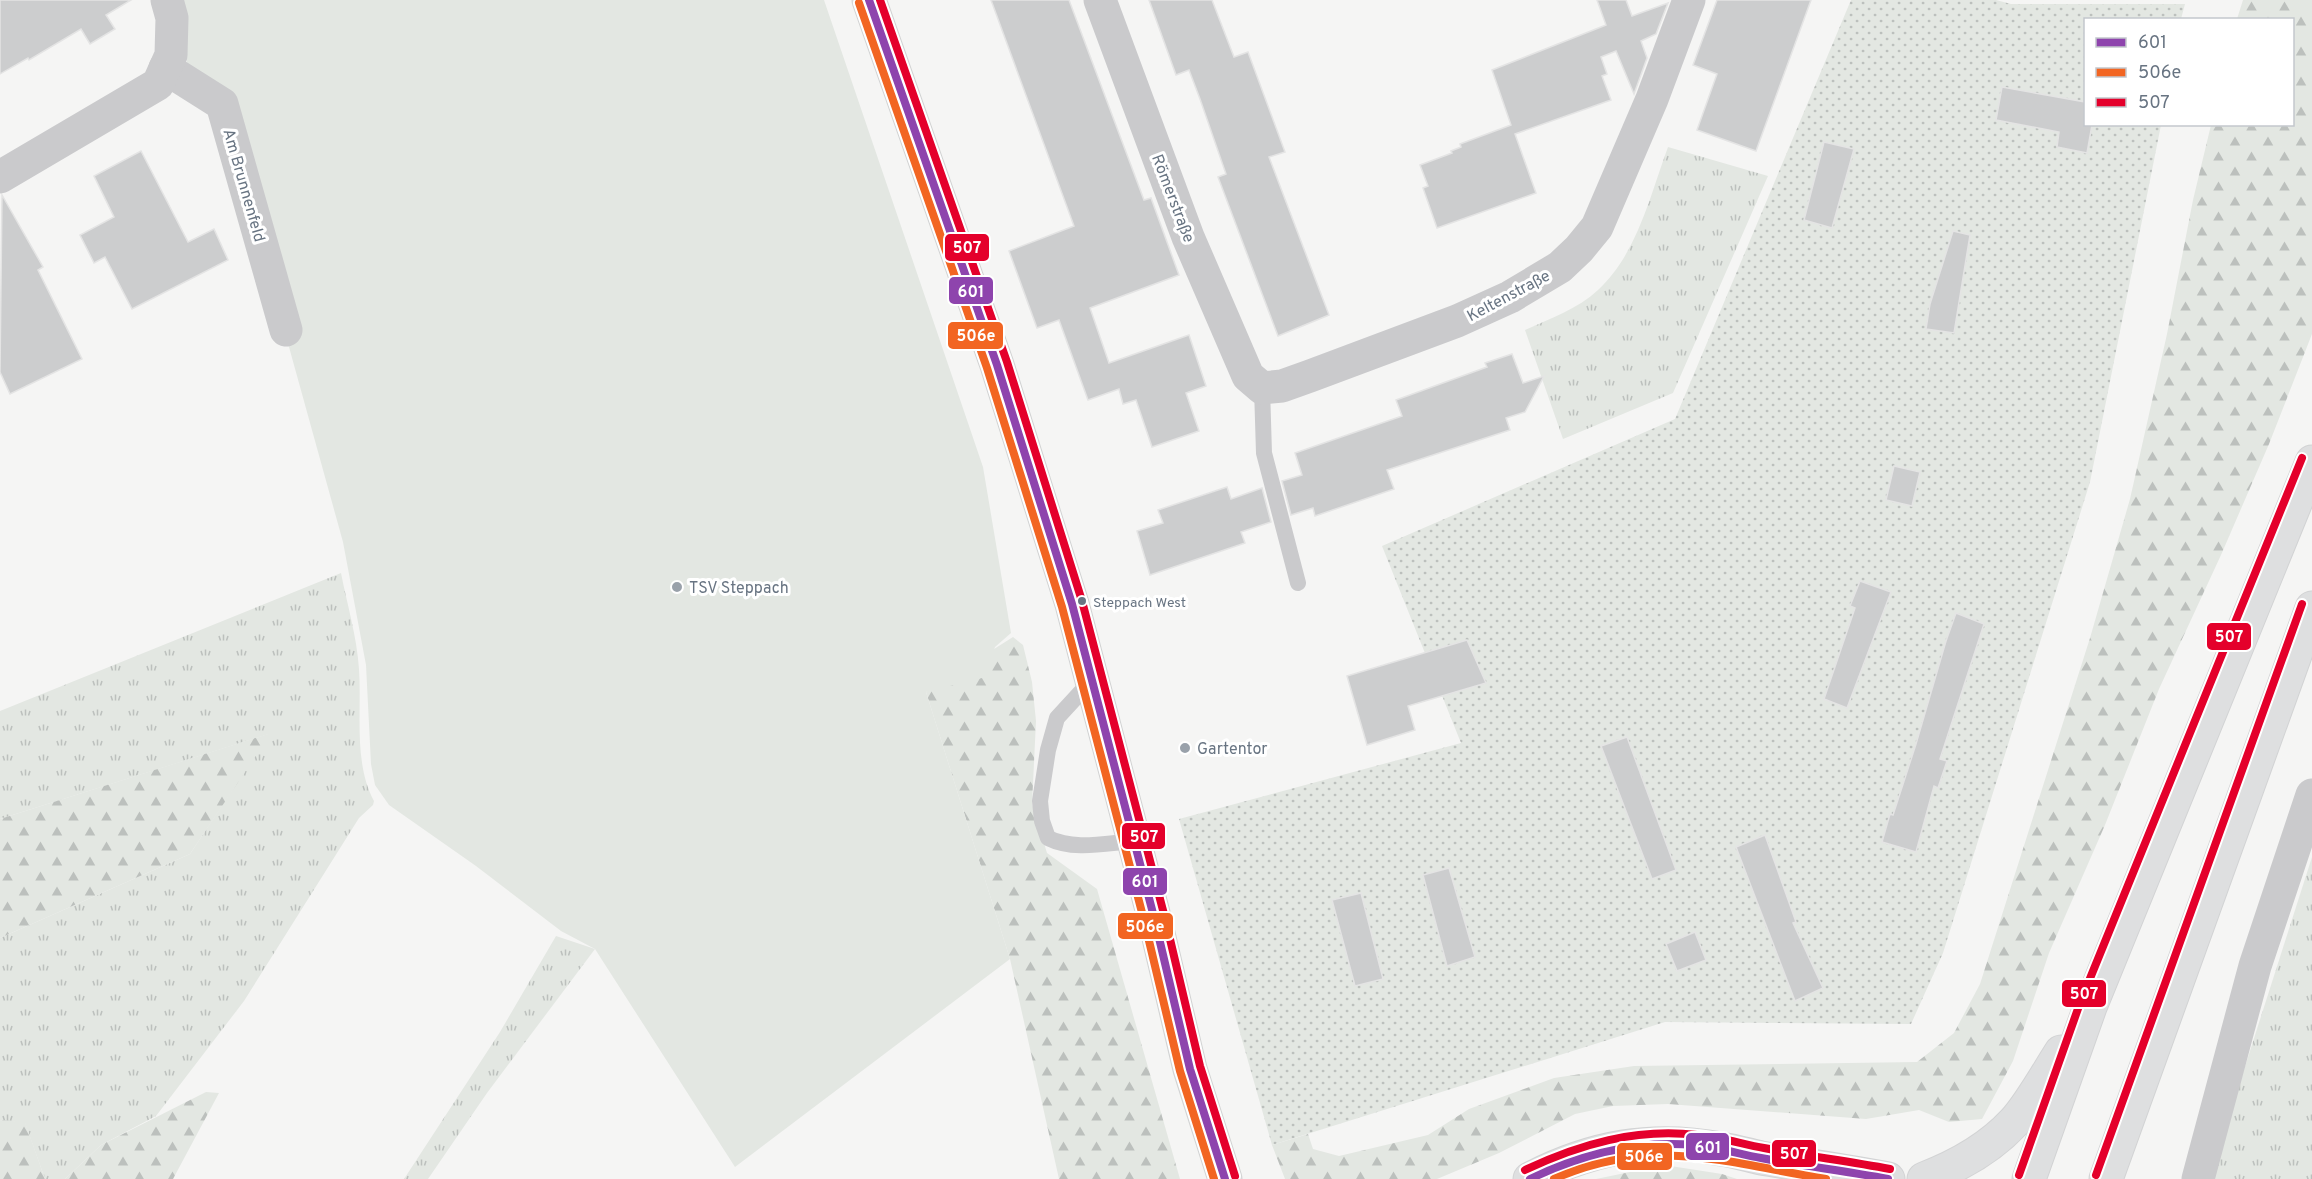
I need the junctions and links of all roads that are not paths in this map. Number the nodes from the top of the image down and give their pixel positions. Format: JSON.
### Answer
{"nodes":[{"id":1,"x":167,"y":0,"type":"edge"},
{"id":2,"x":870,"y":0,"type":"edge"},
{"id":3,"x":1100,"y":0,"type":"edge"},
{"id":4,"x":1689,"y":0,"type":"edge"},
{"id":5,"x":165,"y":68,"type":"junction"},
{"id":6,"x":0,"y":177,"type":"edge"},
{"id":7,"x":286,"y":330,"type":"dead end"},
{"id":8,"x":1262,"y":388,"type":"junction"},
{"id":9,"x":2312,"y":462,"type":"edge"},
{"id":10,"x":1298,"y":583,"type":"dead end"},
{"id":11,"x":2312,"y":608,"type":"edge"},
{"id":12,"x":1090,"y":681,"type":"junction"},
{"id":13,"x":2312,"y":795,"type":"edge"},
{"id":14,"x":1134,"y":841,"type":"junction"},
{"id":15,"x":2090,"y":1007,"type":"junction"},
{"id":16,"x":1760,"y":1158,"type":"junction"},
{"id":17,"x":1225,"y":1179,"type":"edge"},
{"id":18,"x":1530,"y":1179,"type":"edge"},
{"id":19,"x":1796,"y":1179,"type":"edge"},
{"id":20,"x":1888,"y":1179,"type":"edge"},
{"id":21,"x":1924,"y":1179,"type":"edge"},
{"id":22,"x":2029,"y":1179,"type":"edge"},
{"id":23,"x":2106,"y":1179,"type":"edge"},
{"id":24,"x":2198,"y":1179,"type":"edge"}],
"edges":[{"from":1,"to":5,"type":"street"},
{"from":2,"to":12,"type":"main road"},
{"from":3,"to":8,"type":"street","name":"Römerstraße"},
{"from":4,"to":8,"type":"street","name":"Keltenstraße"},
{"from":5,"to":6,"type":"street"},
{"from":5,"to":7,"type":"street","name":"Am Brunnenfeld"},
{"from":8,"to":10,"type":"lane"},
{"from":9,"to":15,"type":"main road"},
{"from":11,"to":23,"type":"main road"},
{"from":12,"to":14,"type":"main road"},
{"from":12,"to":14,"type":"lane"},
{"from":13,"to":24,"type":"street"},
{"from":14,"to":17,"type":"main road"},
{"from":15,"to":21,"type":"main road"},
{"from":15,"to":22,"type":"main road"},
{"from":16,"to":18,"type":"main road"},
{"from":16,"to":19,"type":"main road"},
{"from":16,"to":20,"type":"main road"}]}
